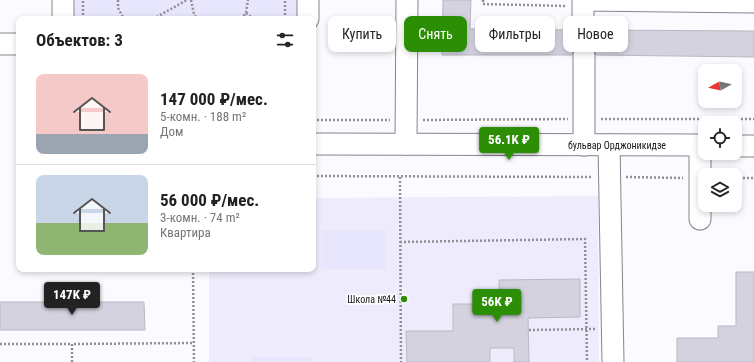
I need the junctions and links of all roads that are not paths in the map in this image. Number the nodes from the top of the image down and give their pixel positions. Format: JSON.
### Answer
{"nodes":[{"id":1,"x":63,"y":0,"type":"edge"},
{"id":2,"x":308,"y":0,"type":"edge"},
{"id":3,"x":407,"y":0,"type":"edge"},
{"id":4,"x":575,"y":0,"type":"edge"},
{"id":5,"x":583,"y":0,"type":"edge"},
{"id":6,"x":754,"y":2,"type":"edge"},
{"id":7,"x":63,"y":16,"type":"edge"},
{"id":8,"x":308,"y":16,"type":"edge"},
{"id":9,"x":583,"y":16,"type":"edge"},
{"id":10,"x":0,"y":44,"type":"edge"},
{"id":11,"x":16,"y":44,"type":"edge"},
{"id":12,"x":584,"y":56,"type":"dead end"},
{"id":13,"x":316,"y":144,"type":"edge"},
{"id":14,"x":406,"y":144,"type":"junction"},
{"id":15,"x":584,"y":145,"type":"junction"},
{"id":16,"x":610,"y":145,"type":"junction"},
{"id":17,"x":698,"y":145,"type":"edge"},
{"id":18,"x":742,"y":146,"type":"edge"},
{"id":19,"x":754,"y":146,"type":"edge"},
{"id":20,"x":701,"y":160,"type":"edge"},
{"id":21,"x":700,"y":219,"type":"dead end"},
{"id":22,"x":613,"y":362,"type":"edge"}],
"edges":[{"from":1,"to":7,"type":"street"},
{"from":2,"to":8,"type":"street"},
{"from":3,"to":14,"type":"street"},
{"from":4,"to":5,"type":"street"},
{"from":5,"to":6,"type":"street"},
{"from":5,"to":9,"type":"street"},
{"from":10,"to":11,"type":"street"},
{"from":12,"to":15,"type":"street"},
{"from":13,"to":14,"type":"street","name":"бульвар Орджоникидзе"},
{"from":14,"to":15,"type":"street","name":"бульвар Орджоникидзе"},
{"from":15,"to":16,"type":"street","name":"бульвар Орджоникидзе"},
{"from":16,"to":17,"type":"street","name":"бульвар Орджоникидзе"},
{"from":16,"to":22,"type":"street"},
{"from":18,"to":19,"type":"street"},
{"from":20,"to":21,"type":"street"}]}
